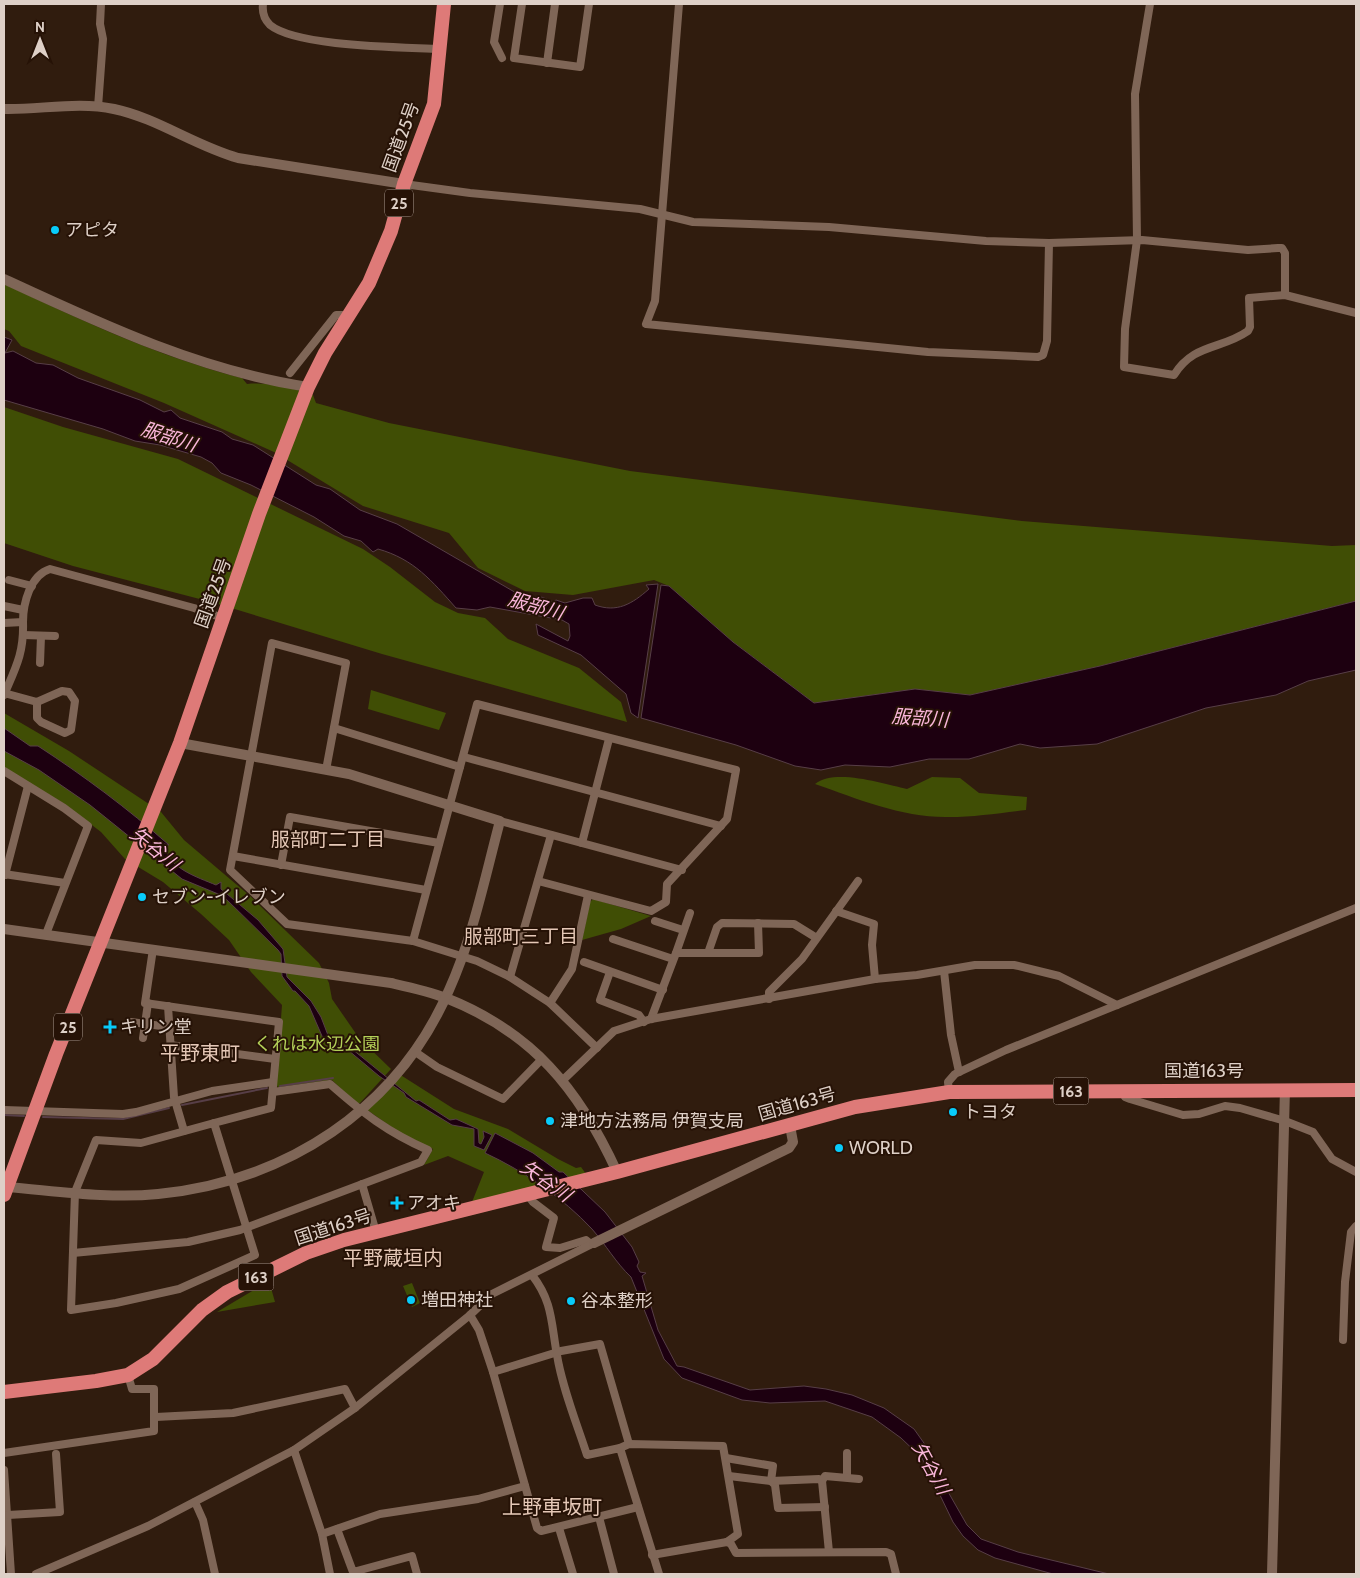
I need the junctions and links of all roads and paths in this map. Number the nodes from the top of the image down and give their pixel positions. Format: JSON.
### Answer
{"nodes":[{"id":1,"x":101,"y":4,"type":"edge"},
{"id":2,"x":262,"y":4,"type":"edge"},
{"id":3,"x":444,"y":4,"type":"edge"},
{"id":4,"x":500,"y":4,"type":"edge"},
{"id":5,"x":522,"y":4,"type":"edge"},
{"id":6,"x":555,"y":4,"type":"edge"},
{"id":7,"x":589,"y":4,"type":"edge"},
{"id":8,"x":679,"y":4,"type":"edge"},
{"id":9,"x":1150,"y":4,"type":"edge"},
{"id":10,"x":440,"y":49,"type":"junction"},
{"id":11,"x":502,"y":58,"type":"dead end"},
{"id":12,"x":548,"y":62,"type":"junction"},
{"id":13,"x":98,"y":107,"type":"junction"},
{"id":14,"x":4,"y":109,"type":"edge"},
{"id":15,"x":404,"y":184,"type":"junction"},
{"id":16,"x":662,"y":216,"type":"junction"},
{"id":17,"x":1137,"y":240,"type":"junction"},
{"id":18,"x":1048,"y":244,"type":"junction"},
{"id":19,"x":4,"y":279,"type":"edge"},
{"id":20,"x":1285,"y":295,"type":"junction"},
{"id":21,"x":1356,"y":314,"type":"edge"},
{"id":22,"x":349,"y":316,"type":"junction"},
{"id":23,"x":290,"y":373,"type":"dead end"},
{"id":24,"x":308,"y":387,"type":"junction"},
{"id":25,"x":9,"y":580,"type":"dead end"},
{"id":26,"x":32,"y":586,"type":"junction"},
{"id":27,"x":4,"y":606,"type":"edge"},
{"id":28,"x":23,"y":610,"type":"junction"},
{"id":29,"x":224,"y":616,"type":"junction"},
{"id":30,"x":23,"y":622,"type":"junction"},
{"id":31,"x":4,"y":623,"type":"edge"},
{"id":32,"x":24,"y":635,"type":"junction"},
{"id":33,"x":41,"y":636,"type":"junction"},
{"id":34,"x":55,"y":636,"type":"dead end"},
{"id":35,"x":40,"y":663,"type":"dead end"},
{"id":36,"x":4,"y":694,"type":"edge"},
{"id":37,"x":37,"y":702,"type":"junction"},
{"id":38,"x":334,"y":728,"type":"junction"},
{"id":39,"x":609,"y":739,"type":"junction"},
{"id":40,"x":180,"y":743,"type":"junction"},
{"id":41,"x":251,"y":757,"type":"junction"},
{"id":42,"x":464,"y":757,"type":"junction"},
{"id":43,"x":460,"y":767,"type":"junction"},
{"id":44,"x":326,"y":770,"type":"junction"},
{"id":45,"x":4,"y":772,"type":"edge"},
{"id":46,"x":28,"y":786,"type":"junction"},
{"id":47,"x":597,"y":793,"type":"junction"},
{"id":48,"x":450,"y":806,"type":"junction"},
{"id":49,"x":500,"y":821,"type":"junction"},
{"id":50,"x":721,"y":826,"type":"junction"},
{"id":51,"x":551,"y":835,"type":"junction"},
{"id":52,"x":582,"y":843,"type":"junction"},
{"id":53,"x":439,"y":844,"type":"junction"},
{"id":54,"x":233,"y":856,"type":"junction"},
{"id":55,"x":281,"y":865,"type":"junction"},
{"id":56,"x":682,"y":870,"type":"junction"},
{"id":57,"x":5,"y":874,"type":"edge"},
{"id":58,"x":538,"y":881,"type":"junction"},
{"id":59,"x":858,"y":881,"type":"dead end"},
{"id":60,"x":65,"y":883,"type":"junction"},
{"id":61,"x":426,"y":890,"type":"junction"},
{"id":62,"x":588,"y":895,"type":"junction"},
{"id":63,"x":1356,"y":908,"type":"edge"},
{"id":64,"x":836,"y":911,"type":"junction"},
{"id":65,"x":690,"y":913,"type":"dead end"},
{"id":66,"x":655,"y":921,"type":"dead end"},
{"id":67,"x":758,"y":923,"type":"junction"},
{"id":68,"x":4,"y":929,"type":"edge"},
{"id":69,"x":683,"y":930,"type":"junction"},
{"id":70,"x":46,"y":934,"type":"junction"},
{"id":71,"x":815,"y":937,"type":"junction"},
{"id":72,"x":613,"y":939,"type":"dead end"},
{"id":73,"x":413,"y":941,"type":"junction"},
{"id":74,"x":101,"y":942,"type":"junction"},
{"id":75,"x":153,"y":949,"type":"junction"},
{"id":76,"x":708,"y":953,"type":"junction"},
{"id":77,"x":463,"y":956,"type":"junction"},
{"id":78,"x":675,"y":956,"type":"junction"},
{"id":79,"x":584,"y":962,"type":"dead end"},
{"id":80,"x":944,"y":971,"type":"junction"},
{"id":81,"x":610,"y":972,"type":"junction"},
{"id":82,"x":510,"y":977,"type":"junction"},
{"id":83,"x":875,"y":979,"type":"junction"},
{"id":84,"x":663,"y":990,"type":"junction"},
{"id":85,"x":446,"y":998,"type":"junction"},
{"id":86,"x":769,"y":999,"type":"junction"},
{"id":87,"x":148,"y":1003,"type":"junction"},
{"id":88,"x":550,"y":1003,"type":"junction"},
{"id":89,"x":1117,"y":1004,"type":"junction"},
{"id":90,"x":168,"y":1006,"type":"junction"},
{"id":91,"x":648,"y":1020,"type":"junction"},
{"id":92,"x":131,"y":1022,"type":"dead end"},
{"id":93,"x":145,"y":1024,"type":"junction"},
{"id":94,"x":169,"y":1027,"type":"junction"},
{"id":95,"x":143,"y":1038,"type":"dead end"},
{"id":96,"x":170,"y":1045,"type":"junction"},
{"id":97,"x":597,"y":1048,"type":"junction"},
{"id":98,"x":414,"y":1051,"type":"junction"},
{"id":99,"x":542,"y":1059,"type":"junction"},
{"id":100,"x":276,"y":1060,"type":"junction"},
{"id":101,"x":959,"y":1072,"type":"junction"},
{"id":102,"x":563,"y":1080,"type":"junction"},
{"id":103,"x":273,"y":1082,"type":"junction"},
{"id":104,"x":1285,"y":1089,"type":"junction"},
{"id":105,"x":1122,"y":1090,"type":"junction"},
{"id":106,"x":1356,"y":1090,"type":"edge"},
{"id":107,"x":272,"y":1092,"type":"junction"},
{"id":108,"x":948,"y":1092,"type":"junction"},
{"id":109,"x":175,"y":1102,"type":"junction"},
{"id":110,"x":362,"y":1109,"type":"junction"},
{"id":111,"x":4,"y":1110,"type":"edge"},
{"id":112,"x":34,"y":1110,"type":"junction"},
{"id":113,"x":1285,"y":1121,"type":"junction"},
{"id":114,"x":214,"y":1123,"type":"junction"},
{"id":115,"x":790,"y":1126,"type":"junction"},
{"id":116,"x":184,"y":1132,"type":"junction"},
{"id":117,"x":617,"y":1172,"type":"junction"},
{"id":118,"x":1356,"y":1172,"type":"edge"},
{"id":119,"x":233,"y":1181,"type":"junction"},
{"id":120,"x":362,"y":1184,"type":"junction"},
{"id":121,"x":6,"y":1191,"type":"edge"},
{"id":122,"x":75,"y":1192,"type":"junction"},
{"id":123,"x":529,"y":1194,"type":"junction"},
{"id":124,"x":1356,"y":1226,"type":"edge"},
{"id":125,"x":247,"y":1227,"type":"junction"},
{"id":126,"x":376,"y":1232,"type":"junction"},
{"id":127,"x":592,"y":1243,"type":"junction"},
{"id":128,"x":73,"y":1253,"type":"junction"},
{"id":129,"x":532,"y":1275,"type":"junction"},
{"id":130,"x":470,"y":1315,"type":"junction"},
{"id":131,"x":1343,"y":1340,"type":"dead end"},
{"id":132,"x":556,"y":1353,"type":"junction"},
{"id":133,"x":493,"y":1372,"type":"junction"},
{"id":134,"x":128,"y":1375,"type":"junction"},
{"id":135,"x":4,"y":1392,"type":"edge"},
{"id":136,"x":355,"y":1408,"type":"junction"},
{"id":137,"x":156,"y":1417,"type":"junction"},
{"id":138,"x":629,"y":1444,"type":"junction"},
{"id":139,"x":620,"y":1448,"type":"junction"},
{"id":140,"x":294,"y":1450,"type":"junction"},
{"id":141,"x":4,"y":1453,"type":"edge"},
{"id":142,"x":847,"y":1453,"type":"dead end"},
{"id":143,"x":56,"y":1454,"type":"dead end"},
{"id":144,"x":726,"y":1458,"type":"junction"},
{"id":145,"x":4,"y":1470,"type":"edge"},
{"id":146,"x":729,"y":1476,"type":"junction"},
{"id":147,"x":847,"y":1477,"type":"junction"},
{"id":148,"x":859,"y":1478,"type":"dead end"},
{"id":149,"x":771,"y":1481,"type":"junction"},
{"id":150,"x":822,"y":1481,"type":"junction"},
{"id":151,"x":524,"y":1486,"type":"junction"},
{"id":152,"x":195,"y":1502,"type":"junction"},
{"id":153,"x":638,"y":1507,"type":"junction"},
{"id":154,"x":825,"y":1507,"type":"junction"},
{"id":155,"x":8,"y":1515,"type":"junction"},
{"id":156,"x":599,"y":1517,"type":"junction"},
{"id":157,"x":559,"y":1528,"type":"junction"},
{"id":158,"x":337,"y":1529,"type":"junction"},
{"id":159,"x":322,"y":1534,"type":"junction"},
{"id":160,"x":727,"y":1542,"type":"junction"},
{"id":161,"x":829,"y":1552,"type":"junction"},
{"id":162,"x":652,"y":1555,"type":"junction"},
{"id":163,"x":11,"y":1574,"type":"edge"},
{"id":164,"x":36,"y":1574,"type":"edge"},
{"id":165,"x":215,"y":1574,"type":"edge"},
{"id":166,"x":330,"y":1574,"type":"edge"},
{"id":167,"x":416,"y":1574,"type":"edge"},
{"id":168,"x":573,"y":1574,"type":"edge"},
{"id":169,"x":614,"y":1574,"type":"edge"},
{"id":170,"x":659,"y":1574,"type":"edge"},
{"id":171,"x":896,"y":1574,"type":"edge"},
{"id":172,"x":1272,"y":1574,"type":"edge"}],
"edges":[{"from":1,"to":13,"type":"street"},
{"from":2,"to":10,"type":"street"},
{"from":3,"to":10,"type":"highway","name":"国道25号","number":"25"},
{"from":4,"to":11,"type":"street"},
{"from":5,"to":12,"type":"street"},
{"from":6,"to":12,"type":"street"},
{"from":7,"to":12,"type":"street"},
{"from":8,"to":16,"type":"street"},
{"from":9,"to":17,"type":"street"},
{"from":10,"to":15,"type":"highway","name":"国道25号","number":"25"},
{"from":13,"to":14,"type":"street"},
{"from":13,"to":15,"type":"street"},
{"from":15,"to":16,"type":"street"},
{"from":15,"to":22,"type":"highway","name":"国道25号","number":"25"},
{"from":16,"to":18,"type":"street"},
{"from":16,"to":18,"type":"street"},
{"from":17,"to":18,"type":"street"},
{"from":17,"to":20,"type":"street"},
{"from":17,"to":20,"type":"street"},
{"from":19,"to":24,"type":"street"},
{"from":20,"to":21,"type":"street"},
{"from":22,"to":23,"type":"street"},
{"from":22,"to":24,"type":"highway","name":"国道25号","number":"25"},
{"from":24,"to":29,"type":"highway","name":"国道25号","number":"25"},
{"from":25,"to":26,"type":"street"},
{"from":26,"to":28,"type":"street"},
{"from":26,"to":29,"type":"street"},
{"from":27,"to":28,"type":"street"},
{"from":28,"to":30,"type":"street"},
{"from":29,"to":40,"type":"highway","name":"国道25号","number":"25"},
{"from":30,"to":31,"type":"street"},
{"from":30,"to":32,"type":"street"},
{"from":32,"to":33,"type":"street"},
{"from":32,"to":36,"type":"street"},
{"from":33,"to":34,"type":"street"},
{"from":33,"to":35,"type":"street"},
{"from":36,"to":37,"type":"street"},
{"from":37,"to":37,"type":"street"},
{"from":38,"to":41,"type":"street"},
{"from":38,"to":43,"type":"street"},
{"from":38,"to":44,"type":"street"},
{"from":39,"to":42,"type":"street"},
{"from":39,"to":47,"type":"street"},
{"from":39,"to":50,"type":"street"},
{"from":40,"to":41,"type":"street"},
{"from":40,"to":74,"type":"highway","name":"国道25号","number":"25"},
{"from":41,"to":44,"type":"street"},
{"from":41,"to":54,"type":"street"},
{"from":42,"to":43,"type":"street"},
{"from":42,"to":47,"type":"street"},
{"from":43,"to":48,"type":"street"},
{"from":44,"to":48,"type":"street"},
{"from":45,"to":46,"type":"street"},
{"from":46,"to":57,"type":"street"},
{"from":46,"to":60,"type":"street"},
{"from":47,"to":50,"type":"street"},
{"from":47,"to":52,"type":"street"},
{"from":48,"to":49,"type":"street"},
{"from":48,"to":53,"type":"street"},
{"from":49,"to":51,"type":"street"},
{"from":49,"to":77,"type":"street"},
{"from":50,"to":56,"type":"street"},
{"from":51,"to":52,"type":"street"},
{"from":51,"to":58,"type":"street"},
{"from":52,"to":56,"type":"street"},
{"from":53,"to":55,"type":"street"},
{"from":53,"to":61,"type":"street"},
{"from":54,"to":55,"type":"street"},
{"from":54,"to":73,"type":"street"},
{"from":55,"to":61,"type":"street"},
{"from":56,"to":62,"type":"street"},
{"from":57,"to":60,"type":"street"},
{"from":58,"to":62,"type":"street"},
{"from":58,"to":82,"type":"street"},
{"from":59,"to":64,"type":"street"},
{"from":60,"to":70,"type":"street"},
{"from":61,"to":73,"type":"street"},
{"from":62,"to":88,"type":"street"},
{"from":63,"to":89,"type":"street"},
{"from":64,"to":71,"type":"street"},
{"from":64,"to":83,"type":"street"},
{"from":65,"to":69,"type":"street"},
{"from":66,"to":69,"type":"street"},
{"from":67,"to":71,"type":"street"},
{"from":67,"to":76,"type":"street"},
{"from":67,"to":76,"type":"street"},
{"from":68,"to":70,"type":"street"},
{"from":69,"to":78,"type":"street"},
{"from":70,"to":74,"type":"street"},
{"from":71,"to":86,"type":"street"},
{"from":72,"to":78,"type":"street"},
{"from":73,"to":77,"type":"street"},
{"from":74,"to":75,"type":"street"},
{"from":74,"to":112,"type":"highway","name":"国道25号","number":"25"},
{"from":75,"to":85,"type":"street"},
{"from":75,"to":87,"type":"street"},
{"from":76,"to":78,"type":"street"},
{"from":77,"to":82,"type":"street"},
{"from":77,"to":85,"type":"street"},
{"from":78,"to":84,"type":"street"},
{"from":79,"to":81,"type":"street"},
{"from":80,"to":83,"type":"street"},
{"from":80,"to":89,"type":"street"},
{"from":80,"to":101,"type":"street"},
{"from":81,"to":84,"type":"street"},
{"from":81,"to":91,"type":"street"},
{"from":82,"to":88,"type":"street"},
{"from":83,"to":86,"type":"street"},
{"from":84,"to":91,"type":"street"},
{"from":85,"to":98,"type":"street"},
{"from":85,"to":99,"type":"street"},
{"from":86,"to":91,"type":"street"},
{"from":87,"to":90,"type":"street"},
{"from":87,"to":93,"type":"street"},
{"from":88,"to":97,"type":"street"},
{"from":89,"to":101,"type":"street"},
{"from":90,"to":94,"type":"street"},
{"from":90,"to":100,"type":"street"},
{"from":91,"to":97,"type":"street"},
{"from":92,"to":93,"type":"street"},
{"from":93,"to":94,"type":"street"},
{"from":93,"to":95,"type":"street"},
{"from":94,"to":96,"type":"street"},
{"from":96,"to":100,"type":"street"},
{"from":96,"to":109,"type":"street"},
{"from":97,"to":102,"type":"street"},
{"from":98,"to":99,"type":"street"},
{"from":98,"to":110,"type":"street"},
{"from":99,"to":102,"type":"street"},
{"from":100,"to":103,"type":"street"},
{"from":101,"to":108,"type":"street"},
{"from":102,"to":117,"type":"street"},
{"from":103,"to":107,"type":"street"},
{"from":103,"to":109,"type":"street"},
{"from":104,"to":105,"type":"highway","name":"国道163号","number":"163"},
{"from":104,"to":106,"type":"highway","name":"国道163号","number":"163"},
{"from":104,"to":113,"type":"street"},
{"from":105,"to":108,"type":"highway","name":"国道163号","number":"163"},
{"from":105,"to":113,"type":"street"},
{"from":107,"to":110,"type":"street"},
{"from":107,"to":114,"type":"street"},
{"from":108,"to":115,"type":"highway","name":"国道163号","number":"163"},
{"from":109,"to":112,"type":"street"},
{"from":109,"to":116,"type":"street"},
{"from":110,"to":119,"type":"street"},
{"from":110,"to":120,"type":"street"},
{"from":111,"to":112,"type":"street"},
{"from":112,"to":121,"type":"highway","name":"国道25号","number":"25"},
{"from":113,"to":118,"type":"street"},
{"from":113,"to":172,"type":"street"},
{"from":114,"to":116,"type":"street"},
{"from":114,"to":119,"type":"street"},
{"from":115,"to":117,"type":"highway","name":"国道163号","number":"163"},
{"from":115,"to":127,"type":"street"},
{"from":116,"to":122,"type":"street"},
{"from":117,"to":123,"type":"highway","name":"国道163号","number":"163"},
{"from":119,"to":122,"type":"street"},
{"from":119,"to":125,"type":"street"},
{"from":120,"to":125,"type":"street"},
{"from":120,"to":126,"type":"street"},
{"from":121,"to":122,"type":"street"},
{"from":122,"to":128,"type":"street"},
{"from":123,"to":126,"type":"highway","name":"国道163号","number":"163"},
{"from":123,"to":127,"type":"street"},
{"from":124,"to":131,"type":"street"},
{"from":125,"to":128,"type":"street"},
{"from":125,"to":128,"type":"street"},
{"from":126,"to":134,"type":"highway","name":"国道163号","number":"163"},
{"from":127,"to":129,"type":"street"},
{"from":129,"to":130,"type":"street"},
{"from":129,"to":132,"type":"street"},
{"from":130,"to":133,"type":"street"},
{"from":130,"to":136,"type":"street"},
{"from":132,"to":133,"type":"street"},
{"from":132,"to":138,"type":"street"},
{"from":132,"to":139,"type":"street"},
{"from":133,"to":151,"type":"street"},
{"from":134,"to":135,"type":"highway","name":"国道163号","number":"163"},
{"from":134,"to":137,"type":"street"},
{"from":136,"to":137,"type":"street"},
{"from":136,"to":140,"type":"street"},
{"from":137,"to":141,"type":"street"},
{"from":138,"to":139,"type":"street"},
{"from":138,"to":144,"type":"street"},
{"from":139,"to":153,"type":"street"},
{"from":140,"to":152,"type":"street"},
{"from":140,"to":159,"type":"street"},
{"from":142,"to":147,"type":"street"},
{"from":143,"to":155,"type":"street"},
{"from":144,"to":146,"type":"street"},
{"from":144,"to":149,"type":"street"},
{"from":145,"to":155,"type":"street"},
{"from":146,"to":149,"type":"street"},
{"from":146,"to":160,"type":"street"},
{"from":147,"to":148,"type":"street"},
{"from":147,"to":150,"type":"street"},
{"from":149,"to":150,"type":"street"},
{"from":149,"to":154,"type":"street"},
{"from":150,"to":154,"type":"street"},
{"from":151,"to":157,"type":"street"},
{"from":151,"to":158,"type":"street"},
{"from":152,"to":164,"type":"street"},
{"from":152,"to":165,"type":"street"},
{"from":153,"to":156,"type":"street"},
{"from":153,"to":162,"type":"street"},
{"from":154,"to":161,"type":"street"},
{"from":155,"to":163,"type":"street"},
{"from":156,"to":157,"type":"street"},
{"from":156,"to":169,"type":"street"},
{"from":157,"to":168,"type":"street"},
{"from":158,"to":159,"type":"street"},
{"from":158,"to":167,"type":"street"},
{"from":159,"to":166,"type":"street"},
{"from":160,"to":161,"type":"street"},
{"from":160,"to":162,"type":"street"},
{"from":161,"to":171,"type":"street"},
{"from":162,"to":170,"type":"street"}]}
